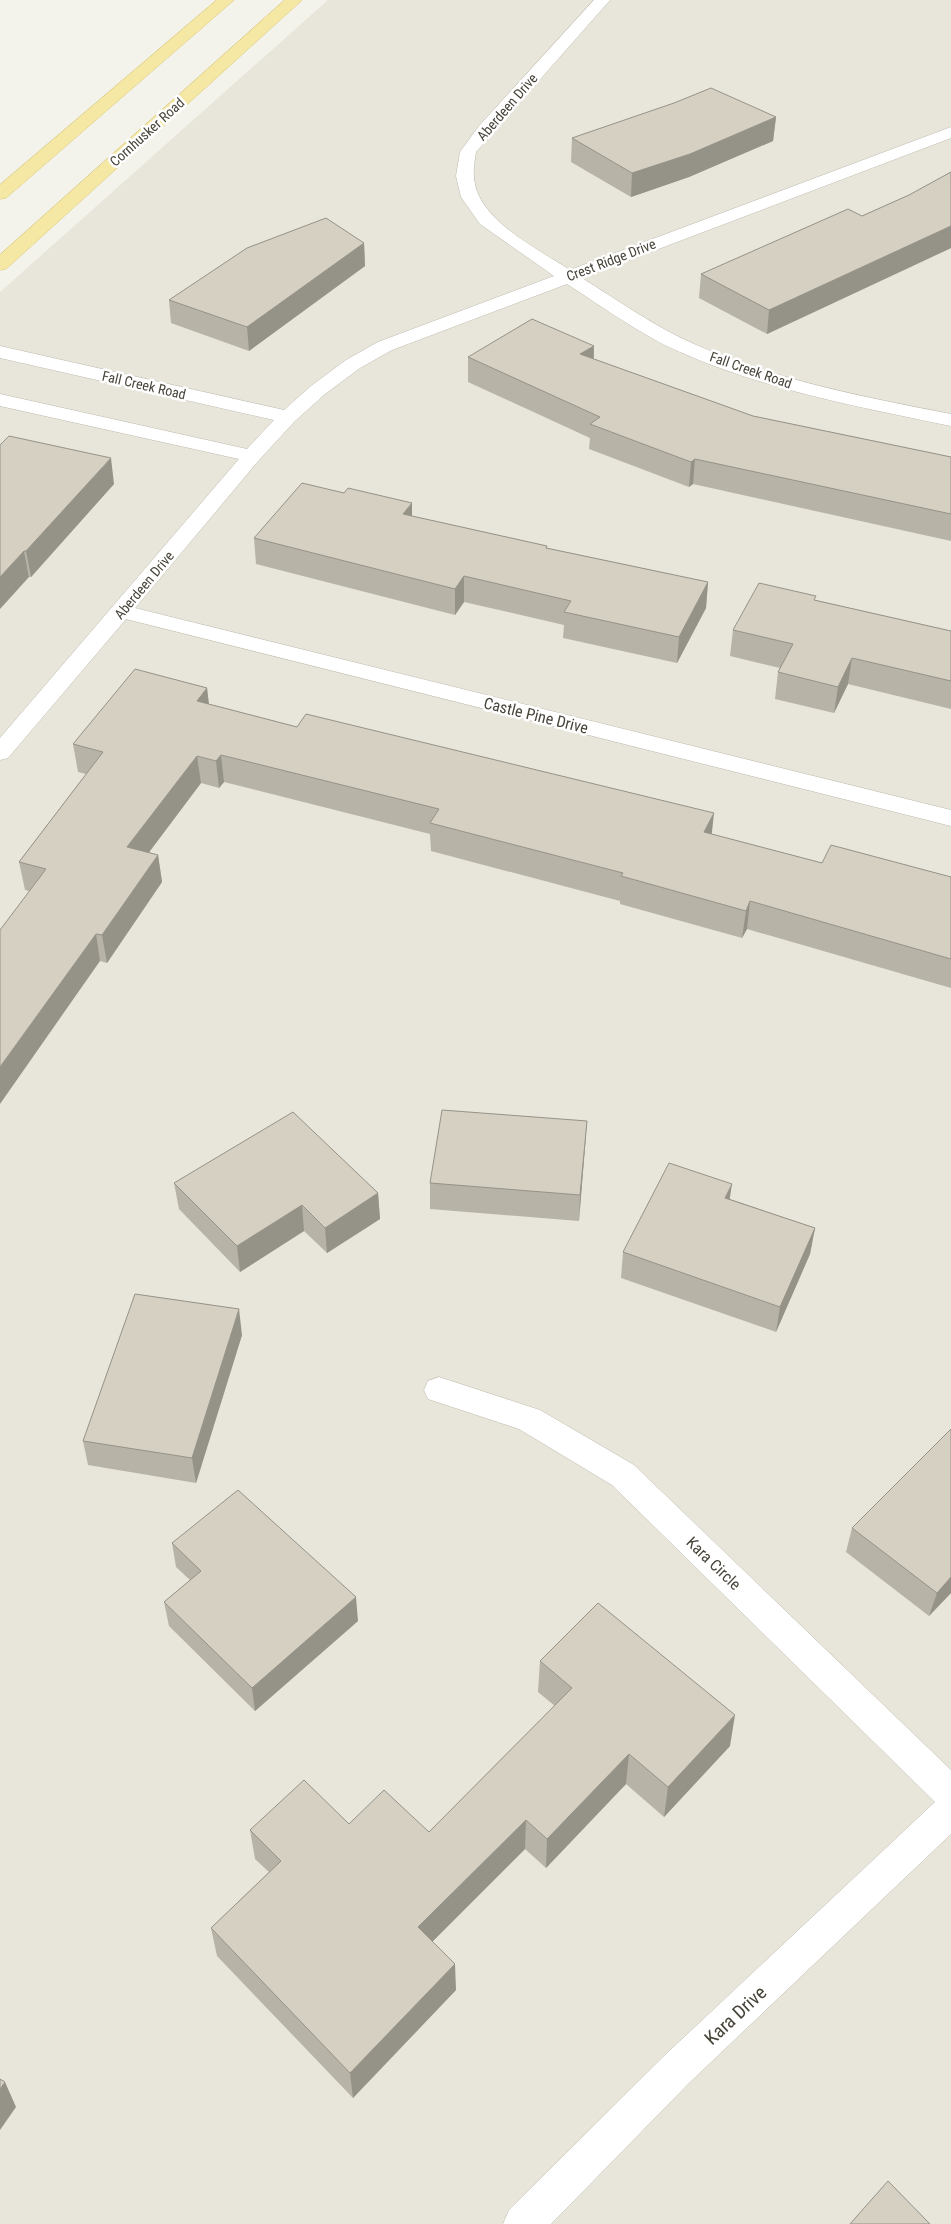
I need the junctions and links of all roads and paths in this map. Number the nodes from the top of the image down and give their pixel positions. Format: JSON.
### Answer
{"nodes":[{"id":1,"x":226,"y":0,"type":"edge"},
{"id":2,"x":294,"y":0,"type":"edge"},
{"id":3,"x":602,"y":0,"type":"edge"},
{"id":4,"x":951,"y":132,"type":"edge"},
{"id":5,"x":0,"y":194,"type":"edge"},
{"id":6,"x":0,"y":265,"type":"edge"},
{"id":7,"x":568,"y":277,"type":"junction"},
{"id":8,"x":0,"y":352,"type":"edge"},
{"id":9,"x":0,"y":400,"type":"edge"},
{"id":10,"x":288,"y":417,"type":"junction"},
{"id":11,"x":951,"y":420,"type":"edge"},
{"id":12,"x":252,"y":456,"type":"junction"},
{"id":13,"x":121,"y":612,"type":"junction"},
{"id":14,"x":0,"y":753,"type":"edge"},
{"id":15,"x":951,"y":818,"type":"edge"},
{"id":16,"x":439,"y":1390,"type":"dead end"},
{"id":17,"x":951,"y":1794,"type":"edge"},
{"id":18,"x":951,"y":1810,"type":"edge"},
{"id":19,"x":523,"y":2224,"type":"edge"}],
"edges":[{"from":1,"to":5,"type":"main road"},
{"from":2,"to":6,"type":"main road","name":"Cornhusker Road"},
{"from":3,"to":7,"type":"street","name":"Aberdeen Drive"},
{"from":4,"to":7,"type":"street","name":"Crest Ridge Drive"},
{"from":7,"to":10,"type":"street","name":"Crest Ridge Drive"},
{"from":7,"to":11,"type":"street","name":"Fall Creek Road"},
{"from":8,"to":10,"type":"street","name":"Fall Creek Road"},
{"from":9,"to":12,"type":"street"},
{"from":10,"to":12,"type":"street","name":"Aberdeen Drive"},
{"from":12,"to":13,"type":"street","name":"Aberdeen Drive"},
{"from":13,"to":14,"type":"street","name":"Aberdeen Drive"},
{"from":13,"to":15,"type":"street","name":"Castle Pine Drive"},
{"from":16,"to":17,"type":"street","name":"Kara Circle"},
{"from":18,"to":19,"type":"street","name":"Kara Drive"}]}
